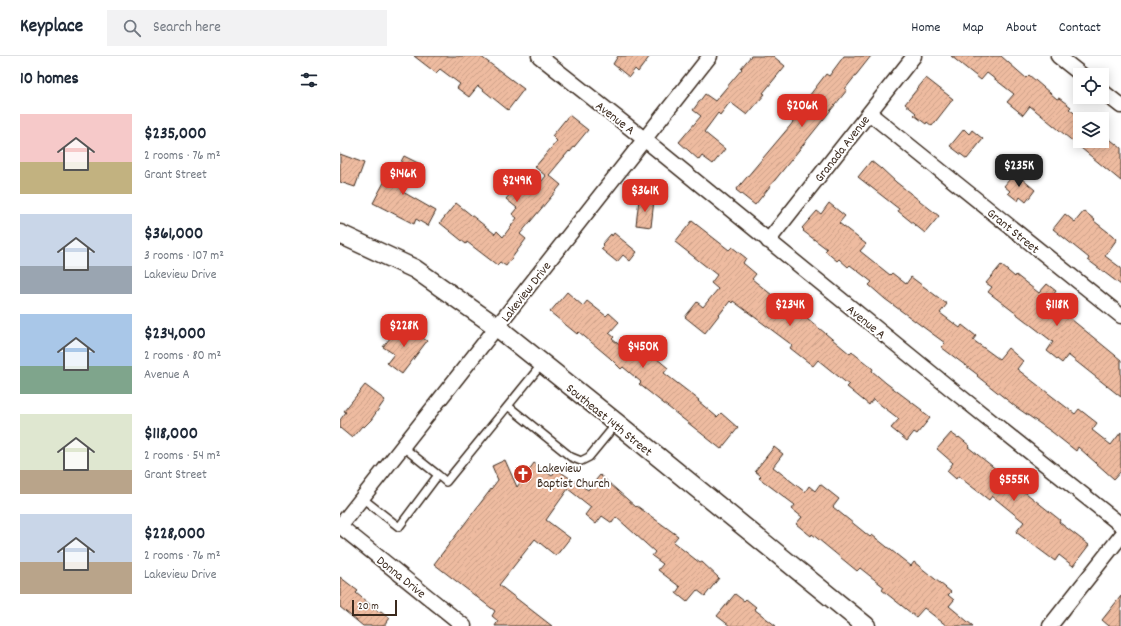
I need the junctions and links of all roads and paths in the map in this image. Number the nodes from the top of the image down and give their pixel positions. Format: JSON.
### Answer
{"nodes":[{"id":1,"x":539,"y":56,"type":"edge"},
{"id":2,"x":710,"y":56,"type":"edge"},
{"id":3,"x":914,"y":56,"type":"edge"},
{"id":4,"x":1058,"y":56,"type":"edge"},
{"id":5,"x":1073,"y":68,"type":"edge"},
{"id":6,"x":1109,"y":97,"type":"edge"},
{"id":7,"x":1121,"y":106,"type":"edge"},
{"id":8,"x":869,"y":113,"type":"junction"},
{"id":9,"x":644,"y":139,"type":"junction"},
{"id":10,"x":340,"y":234,"type":"edge"},
{"id":11,"x":768,"y":241,"type":"junction"},
{"id":12,"x":1121,"y":316,"type":"edge"},
{"id":13,"x":497,"y":328,"type":"junction"},
{"id":14,"x":542,"y":364,"type":"junction"},
{"id":15,"x":508,"y":406,"type":"junction"},
{"id":16,"x":617,"y":423,"type":"junction"},
{"id":17,"x":403,"y":447,"type":"junction"},
{"id":18,"x":438,"y":475,"type":"junction"},
{"id":19,"x":362,"y":498,"type":"junction"},
{"id":20,"x":1121,"y":525,"type":"edge"},
{"id":21,"x":340,"y":526,"type":"edge"},
{"id":22,"x":1121,"y":536,"type":"edge"},
{"id":23,"x":464,"y":626,"type":"edge"},
{"id":24,"x":866,"y":626,"type":"edge"},
{"id":25,"x":1050,"y":626,"type":"edge"}],
"edges":[{"from":1,"to":9,"type":"street","name":"Avenue A"},
{"from":2,"to":9,"type":"street","name":"Lakeview Drive"},
{"from":3,"to":8,"type":"street","name":"Granada Avenue"},
{"from":4,"to":5,"type":"street"},
{"from":6,"to":7,"type":"street"},
{"from":8,"to":11,"type":"street","name":"Granada Avenue"},
{"from":8,"to":12,"type":"street","name":"Grant Street"},
{"from":9,"to":11,"type":"street","name":"Avenue A"},
{"from":9,"to":13,"type":"street","name":"Lakeview Drive"},
{"from":10,"to":13,"type":"street","name":"Southeast 14th Street"},
{"from":11,"to":20,"type":"street","name":"Avenue A"},
{"from":13,"to":14,"type":"street","name":"Southeast 14th Street"},
{"from":13,"to":17,"type":"street","name":"Lakeview Drive"},
{"from":14,"to":15,"type":"lane"},
{"from":14,"to":16,"type":"street","name":"Southeast 14th Street"},
{"from":15,"to":16,"type":"lane"},
{"from":15,"to":18,"type":"lane"},
{"from":16,"to":24,"type":"street","name":"Southeast 14th Street"},
{"from":17,"to":18,"type":"lane"},
{"from":17,"to":19,"type":"street","name":"Lakeview Drive"},
{"from":18,"to":19,"type":"lane"},
{"from":19,"to":21,"type":"street","name":"Lakeview Drive"},
{"from":21,"to":23,"type":"street","name":"Donna Drive"},
{"from":22,"to":25,"type":"street"}]}
